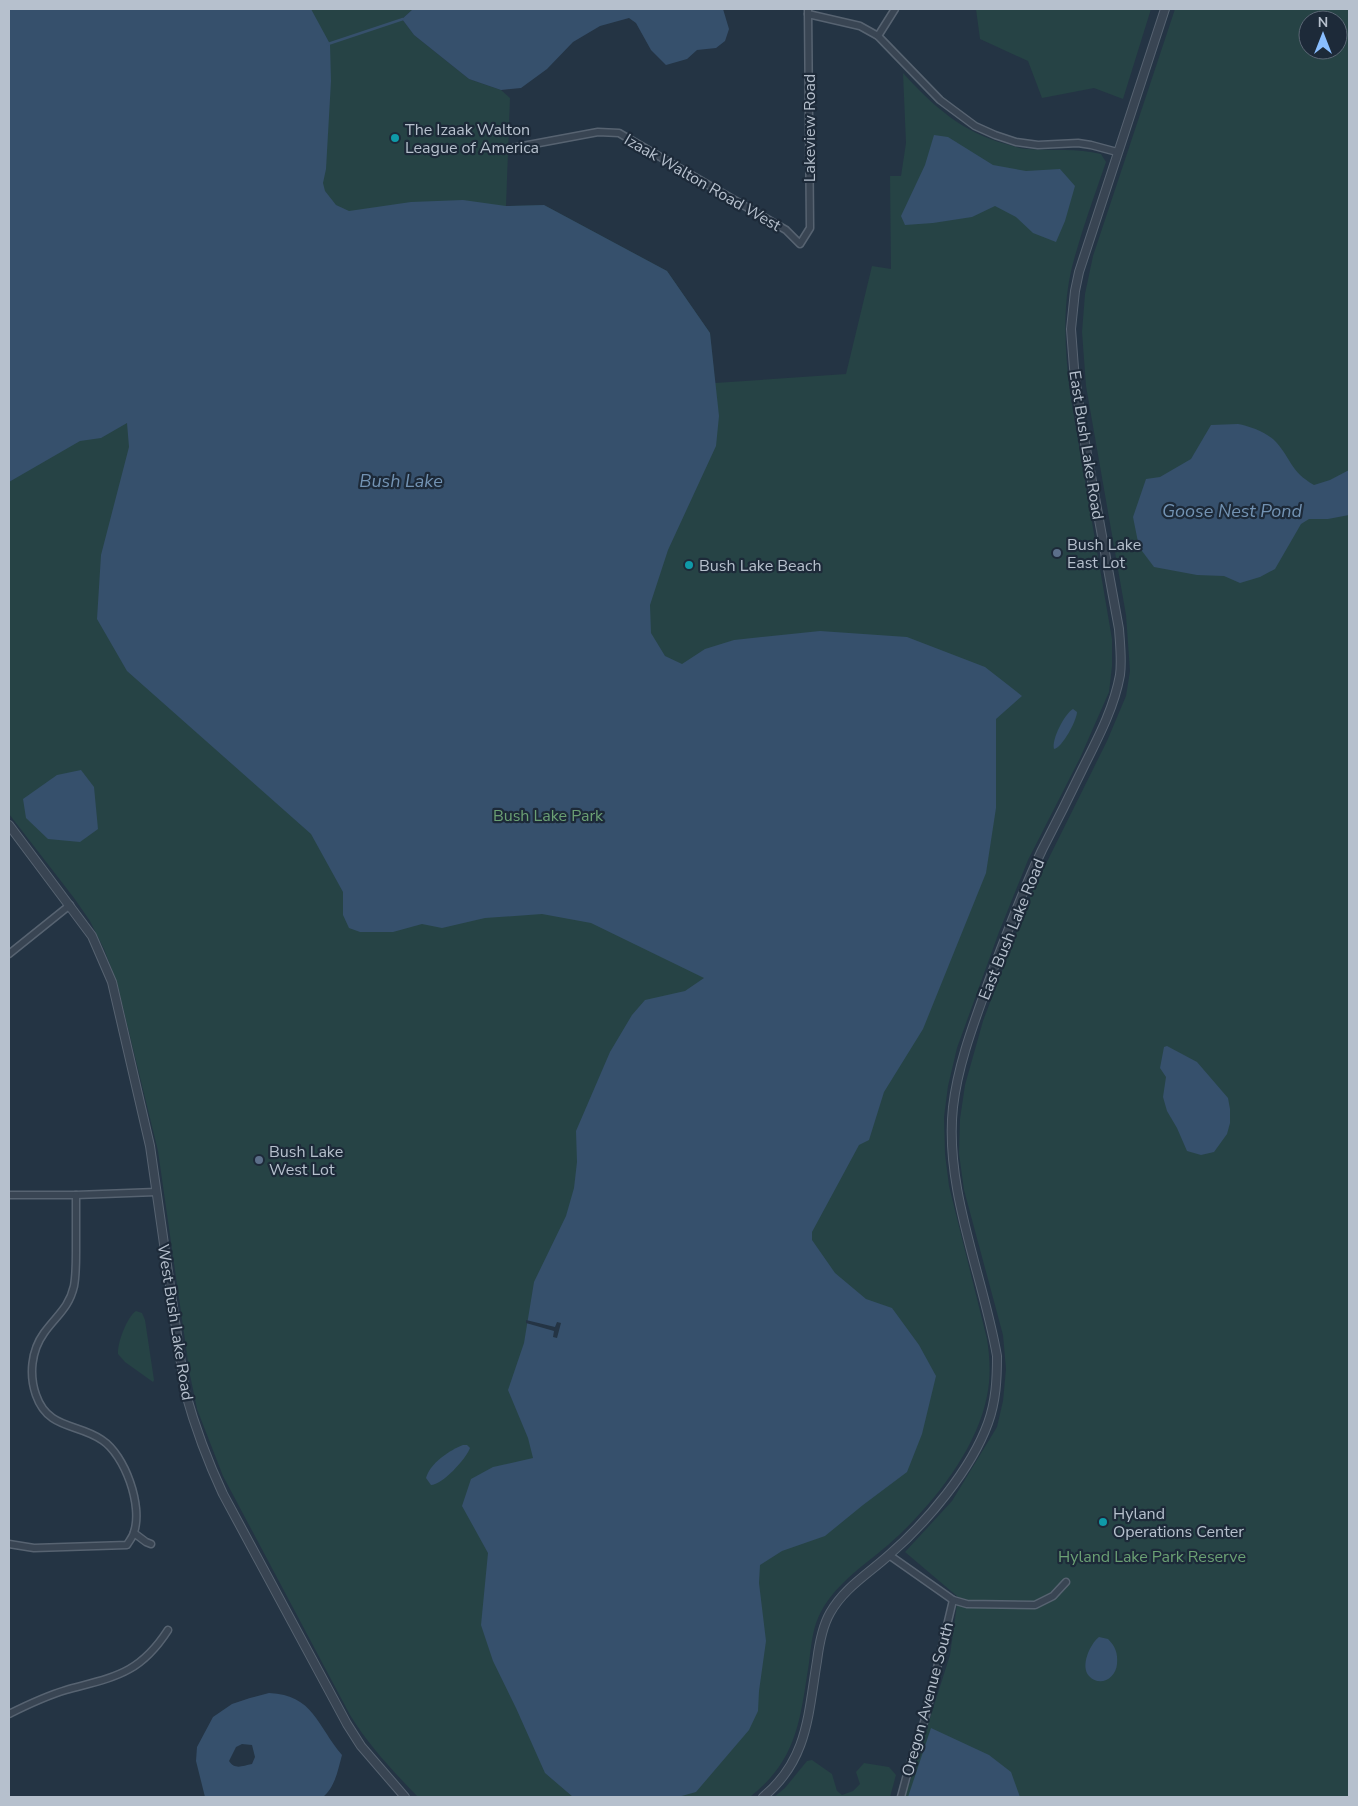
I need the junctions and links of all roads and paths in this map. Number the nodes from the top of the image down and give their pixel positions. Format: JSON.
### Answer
{"nodes":[{"id":1,"x":895,"y":9,"type":"edge"},
{"id":2,"x":1165,"y":9,"type":"edge"},
{"id":3,"x":808,"y":11,"type":"edge"},
{"id":4,"x":878,"y":36,"type":"junction"},
{"id":5,"x":512,"y":148,"type":"dead end"},
{"id":6,"x":1117,"y":152,"type":"junction"},
{"id":7,"x":800,"y":244,"type":"joint"},
{"id":8,"x":9,"y":825,"type":"edge"},
{"id":9,"x":70,"y":905,"type":"junction"},
{"id":10,"x":9,"y":954,"type":"edge"},
{"id":11,"x":156,"y":1192,"type":"junction"},
{"id":12,"x":9,"y":1195,"type":"edge"},
{"id":13,"x":76,"y":1195,"type":"junction"},
{"id":14,"x":134,"y":1532,"type":"junction"},
{"id":15,"x":9,"y":1544,"type":"edge"},
{"id":16,"x":151,"y":1544,"type":"dead end"},
{"id":17,"x":889,"y":1555,"type":"junction"},
{"id":18,"x":1066,"y":1582,"type":"dead end"},
{"id":19,"x":953,"y":1600,"type":"junction"},
{"id":20,"x":168,"y":1630,"type":"dead end"},
{"id":21,"x":9,"y":1714,"type":"edge"},
{"id":22,"x":405,"y":1797,"type":"edge"},
{"id":23,"x":763,"y":1797,"type":"edge"},
{"id":24,"x":901,"y":1797,"type":"edge"}],
"edges":[{"from":1,"to":4,"type":"street"},
{"from":2,"to":6,"type":"street","name":"East Bush Lake Road"},
{"from":3,"to":4,"type":"street"},
{"from":3,"to":7,"type":"street","name":"Lakeview Road"},
{"from":4,"to":6,"type":"street"},
{"from":5,"to":7,"type":"street","name":"Izaak Walton Road West"},
{"from":6,"to":17,"type":"street","name":"East Bush Lake Road"},
{"from":8,"to":9,"type":"street","name":"West Bush Lake Road"},
{"from":9,"to":10,"type":"street"},
{"from":9,"to":11,"type":"street","name":"West Bush Lake Road"},
{"from":11,"to":13,"type":"street"},
{"from":11,"to":22,"type":"street","name":"West Bush Lake Road"},
{"from":12,"to":13,"type":"street"},
{"from":13,"to":14,"type":"street"},
{"from":14,"to":15,"type":"street"},
{"from":14,"to":16,"type":"street"},
{"from":17,"to":19,"type":"street"},
{"from":17,"to":23,"type":"street","name":"East Bush Lake Road"},
{"from":18,"to":19,"type":"street"},
{"from":19,"to":24,"type":"street","name":"Oregon Avenue South"},
{"from":20,"to":21,"type":"street"}]}
